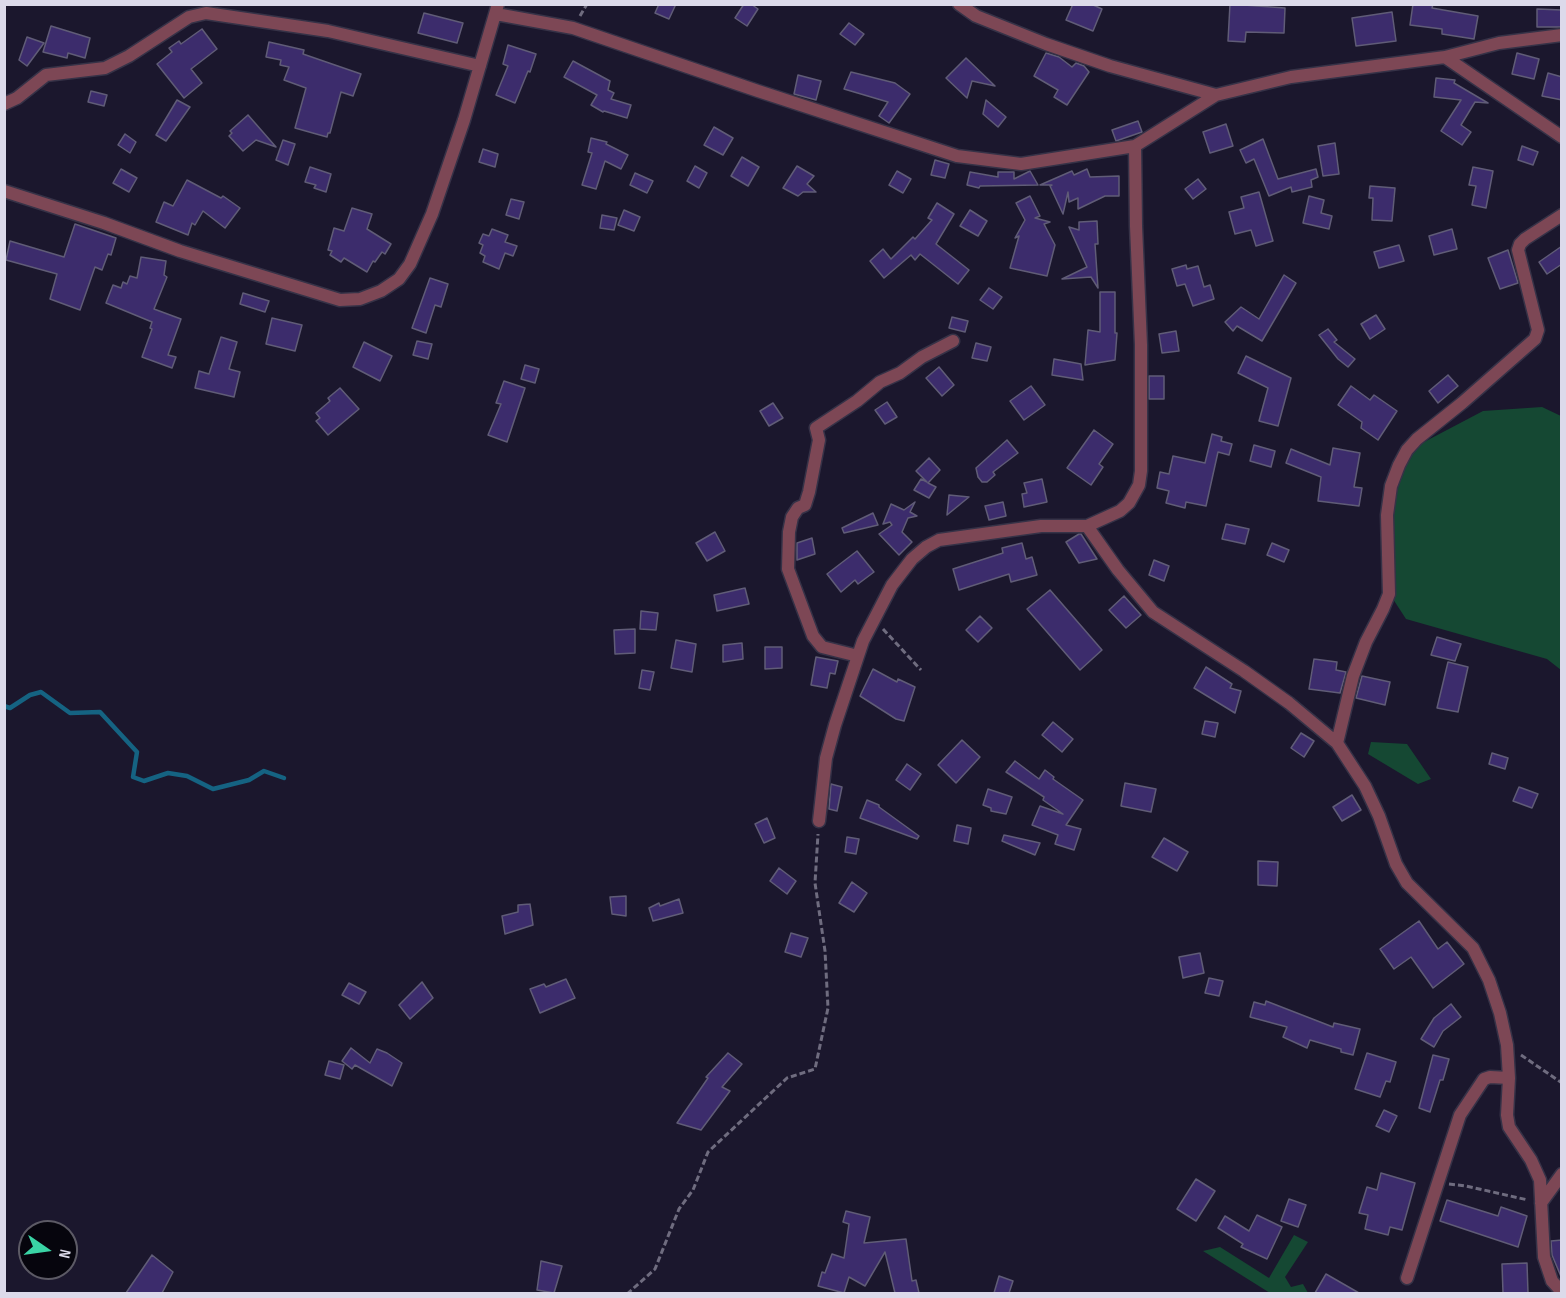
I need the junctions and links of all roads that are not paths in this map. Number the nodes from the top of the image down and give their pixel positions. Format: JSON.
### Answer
{"nodes":[{"id":1,"x":219,"y":4,"type":"edge"},
{"id":2,"x":959,"y":4,"type":"edge"},
{"id":3,"x":497,"y":9,"type":"edge"},
{"id":4,"x":227,"y":15,"type":"junction"},
{"id":5,"x":1562,"y":35,"type":"edge"},
{"id":6,"x":1445,"y":57,"type":"junction"},
{"id":7,"x":480,"y":66,"type":"junction"},
{"id":8,"x":1216,"y":95,"type":"junction"},
{"id":9,"x":4,"y":104,"type":"edge"},
{"id":10,"x":1562,"y":137,"type":"edge"},
{"id":11,"x":1135,"y":146,"type":"junction"},
{"id":12,"x":4,"y":191,"type":"edge"},
{"id":13,"x":1562,"y":215,"type":"edge"},
{"id":14,"x":953,"y":341,"type":"dead end"},
{"id":15,"x":1087,"y":526,"type":"junction"},
{"id":16,"x":858,"y":656,"type":"junction"},
{"id":17,"x":1337,"y":743,"type":"junction"},
{"id":18,"x":819,"y":820,"type":"road end"},
{"id":19,"x":1509,"y":1078,"type":"junction"},
{"id":20,"x":1562,"y":1174,"type":"edge"},
{"id":21,"x":1541,"y":1203,"type":"junction"},
{"id":22,"x":1407,"y":1278,"type":"dead end"},
{"id":23,"x":1562,"y":1292,"type":"edge"}],
"edges":[{"from":1,"to":4,"type":"street"},
{"from":2,"to":8,"type":"street"},
{"from":3,"to":7,"type":"street"},
{"from":3,"to":11,"type":"street"},
{"from":4,"to":7,"type":"street"},
{"from":4,"to":9,"type":"street"},
{"from":5,"to":6,"type":"street"},
{"from":6,"to":8,"type":"street"},
{"from":6,"to":10,"type":"street"},
{"from":7,"to":12,"type":"street"},
{"from":8,"to":11,"type":"street"},
{"from":11,"to":15,"type":"street"},
{"from":13,"to":17,"type":"street"},
{"from":14,"to":16,"type":"street"},
{"from":15,"to":16,"type":"street"},
{"from":15,"to":17,"type":"street"},
{"from":16,"to":18,"type":"street"},
{"from":17,"to":19,"type":"street"},
{"from":19,"to":21,"type":"street"},
{"from":19,"to":22,"type":"street"},
{"from":20,"to":21,"type":"street"},
{"from":21,"to":23,"type":"street"}]}
